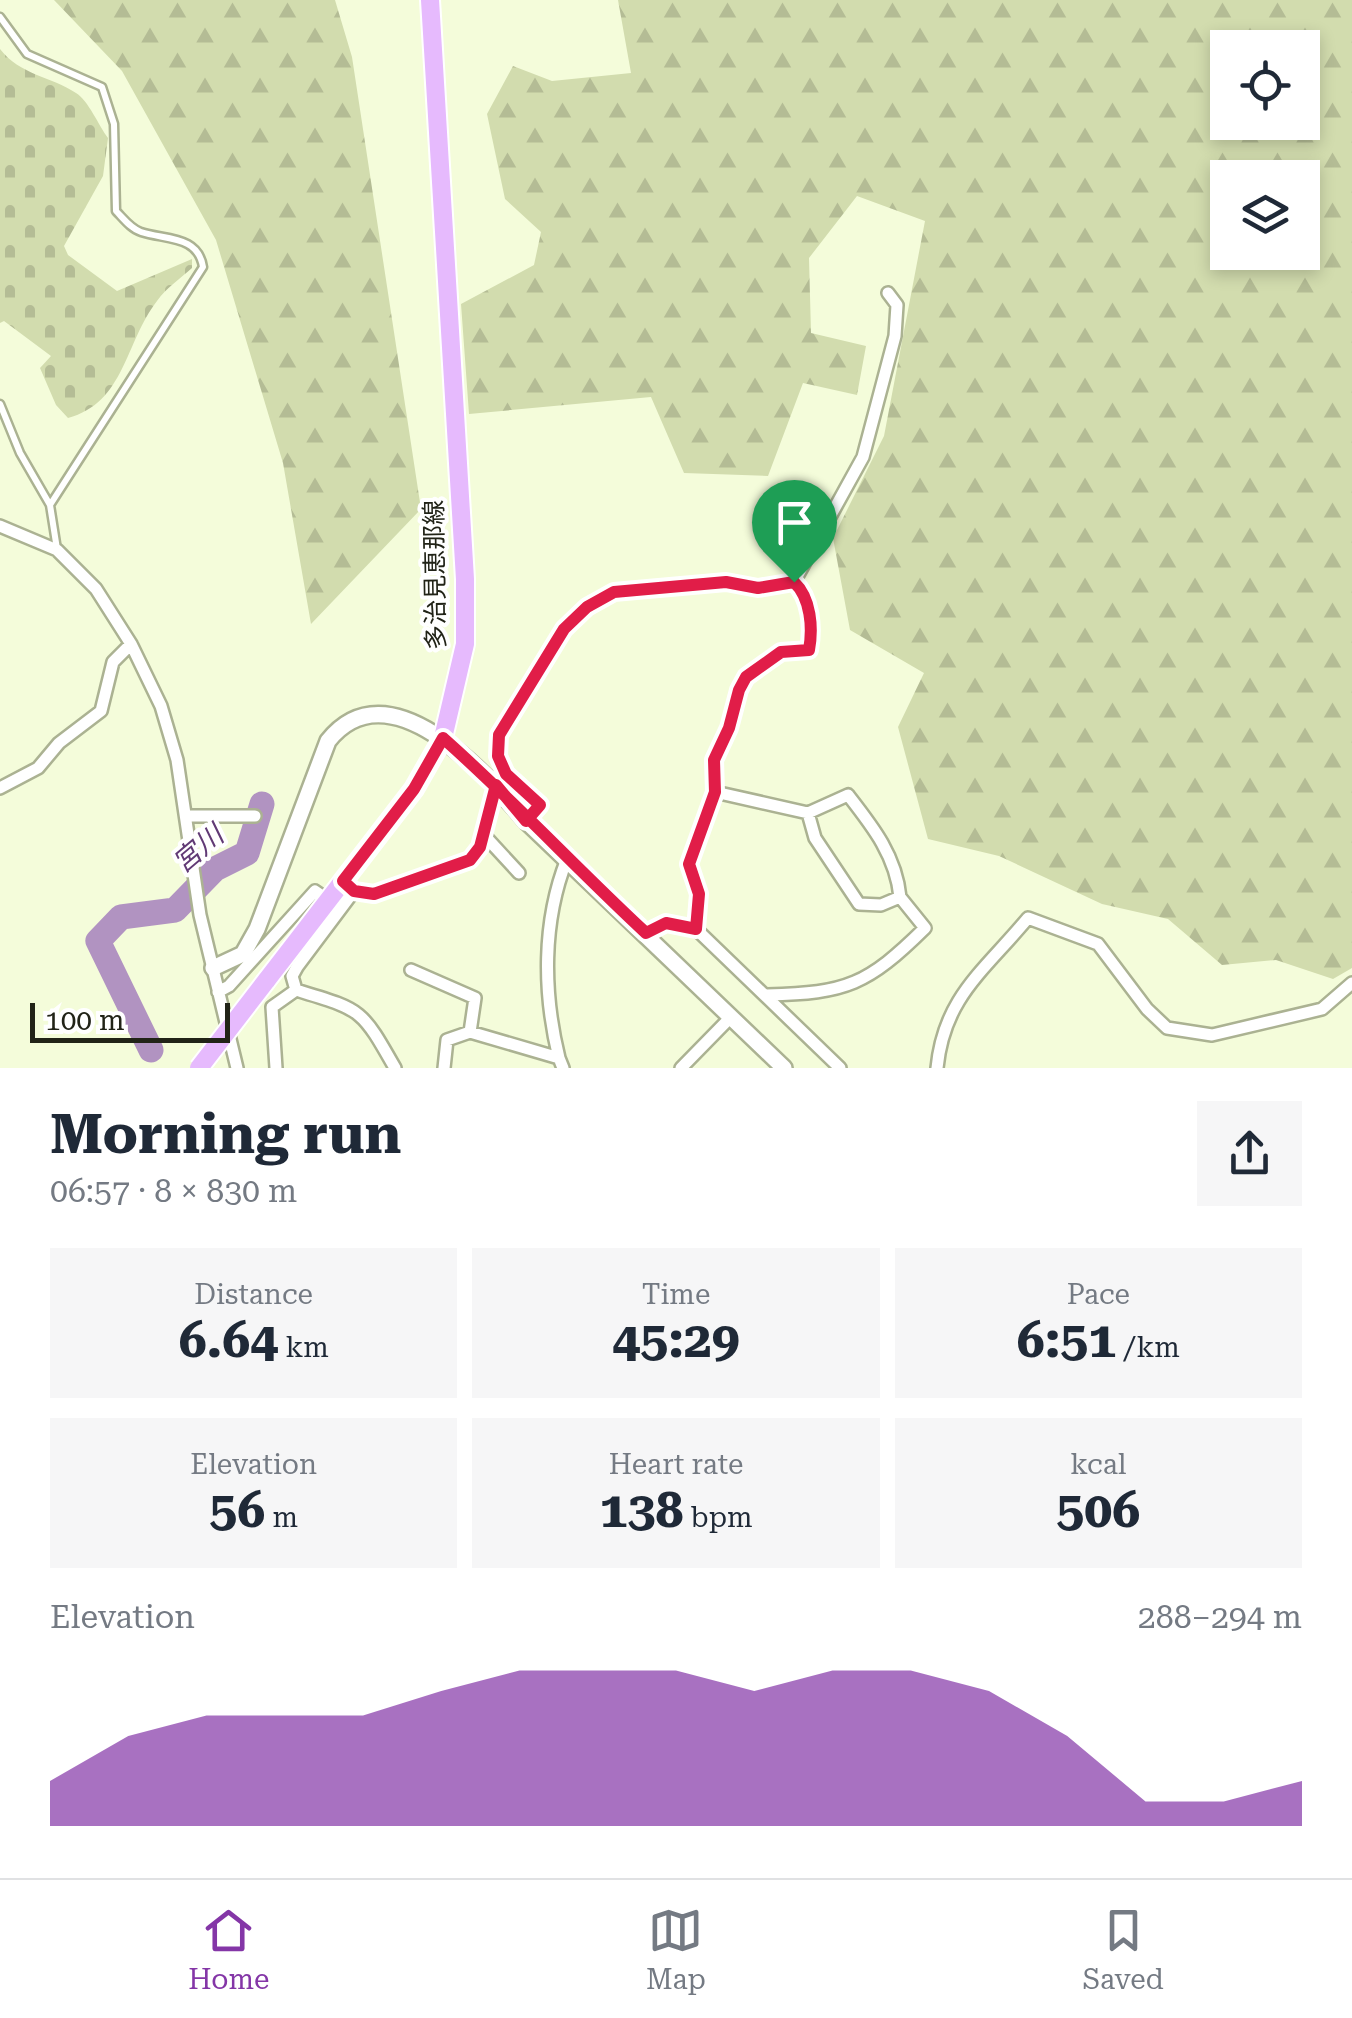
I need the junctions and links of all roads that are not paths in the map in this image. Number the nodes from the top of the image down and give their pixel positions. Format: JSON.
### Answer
{"nodes":[{"id":1,"x":430,"y":0,"type":"edge"},
{"id":2,"x":0,"y":18,"type":"edge"},
{"id":3,"x":888,"y":293,"type":"dead end"},
{"id":4,"x":0,"y":404,"type":"edge"},
{"id":5,"x":50,"y":504,"type":"junction"},
{"id":6,"x":0,"y":526,"type":"edge"},
{"id":7,"x":57,"y":550,"type":"junction"},
{"id":8,"x":794,"y":582,"type":"junction"},
{"id":9,"x":131,"y":644,"type":"junction"},
{"id":10,"x":443,"y":738,"type":"junction"},
{"id":11,"x":496,"y":785,"type":"junction"},
{"id":12,"x":0,"y":788,"type":"edge"},
{"id":13,"x":715,"y":792,"type":"junction"},
{"id":14,"x":808,"y":812,"type":"junction"},
{"id":15,"x":186,"y":816,"type":"junction"},
{"id":16,"x":255,"y":816,"type":"dead end"},
{"id":17,"x":526,"y":821,"type":"junction"},
{"id":18,"x":484,"y":835,"type":"junction"},
{"id":19,"x":567,"y":859,"type":"junction"},
{"id":20,"x":519,"y":873,"type":"dead end"},
{"id":21,"x":349,"y":886,"type":"junction"},
{"id":22,"x":900,"y":897,"type":"junction"},
{"id":23,"x":328,"y":900,"type":"junction"},
{"id":24,"x":696,"y":929,"type":"junction"},
{"id":25,"x":646,"y":933,"type":"junction"},
{"id":26,"x":212,"y":968,"type":"junction"},
{"id":27,"x":411,"y":970,"type":"dead end"},
{"id":28,"x":1352,"y":983,"type":"edge"},
{"id":29,"x":296,"y":990,"type":"junction"},
{"id":30,"x":218,"y":992,"type":"junction"},
{"id":31,"x":767,"y":995,"type":"junction"},
{"id":32,"x":730,"y":1018,"type":"junction"},
{"id":33,"x":470,"y":1032,"type":"junction"},
{"id":34,"x":561,"y":1063,"type":"edge"},
{"id":35,"x":199,"y":1068,"type":"edge"},
{"id":36,"x":237,"y":1068,"type":"edge"},
{"id":37,"x":276,"y":1068,"type":"edge"},
{"id":38,"x":395,"y":1068,"type":"edge"},
{"id":39,"x":444,"y":1068,"type":"edge"},
{"id":40,"x":681,"y":1068,"type":"edge"},
{"id":41,"x":784,"y":1068,"type":"edge"},
{"id":42,"x":840,"y":1068,"type":"edge"},
{"id":43,"x":937,"y":1068,"type":"edge"}],
"edges":[{"from":1,"to":10,"type":"main road","name":"多治見恵那線"},
{"from":2,"to":5,"type":"lane"},
{"from":3,"to":8,"type":"street"},
{"from":4,"to":5,"type":"lane"},
{"from":5,"to":7,"type":"lane"},
{"from":6,"to":7,"type":"street"},
{"from":7,"to":9,"type":"street"},
{"from":8,"to":13,"type":"street"},
{"from":8,"to":17,"type":"street"},
{"from":9,"to":12,"type":"street"},
{"from":9,"to":15,"type":"street"},
{"from":10,"to":11,"type":"street"},
{"from":10,"to":21,"type":"main road","name":"多治見恵那線"},
{"from":10,"to":26,"type":"street"},
{"from":11,"to":17,"type":"street"},
{"from":11,"to":18,"type":"street"},
{"from":13,"to":14,"type":"street"},
{"from":13,"to":24,"type":"street"},
{"from":14,"to":22,"type":"street"},
{"from":14,"to":22,"type":"street"},
{"from":15,"to":16,"type":"street"},
{"from":15,"to":26,"type":"street"},
{"from":17,"to":19,"type":"street"},
{"from":18,"to":20,"type":"street"},
{"from":18,"to":21,"type":"street"},
{"from":19,"to":25,"type":"street"},
{"from":19,"to":34,"type":"street"},
{"from":21,"to":23,"type":"main road","name":"多治見恵那線"},
{"from":21,"to":29,"type":"street"},
{"from":22,"to":31,"type":"street"},
{"from":23,"to":30,"type":"street"},
{"from":23,"to":35,"type":"main road","name":"多治見恵那線","bridge":true},
{"from":24,"to":25,"type":"street"},
{"from":24,"to":31,"type":"street"},
{"from":25,"to":32,"type":"street"},
{"from":26,"to":30,"type":"street"},
{"from":27,"to":33,"type":"street"},
{"from":28,"to":43,"type":"street"},
{"from":29,"to":37,"type":"street"},
{"from":29,"to":38,"type":"street"},
{"from":30,"to":36,"type":"street"},
{"from":31,"to":42,"type":"street"},
{"from":32,"to":40,"type":"street"},
{"from":32,"to":41,"type":"street"},
{"from":33,"to":34,"type":"street"},
{"from":33,"to":39,"type":"street"}]}
